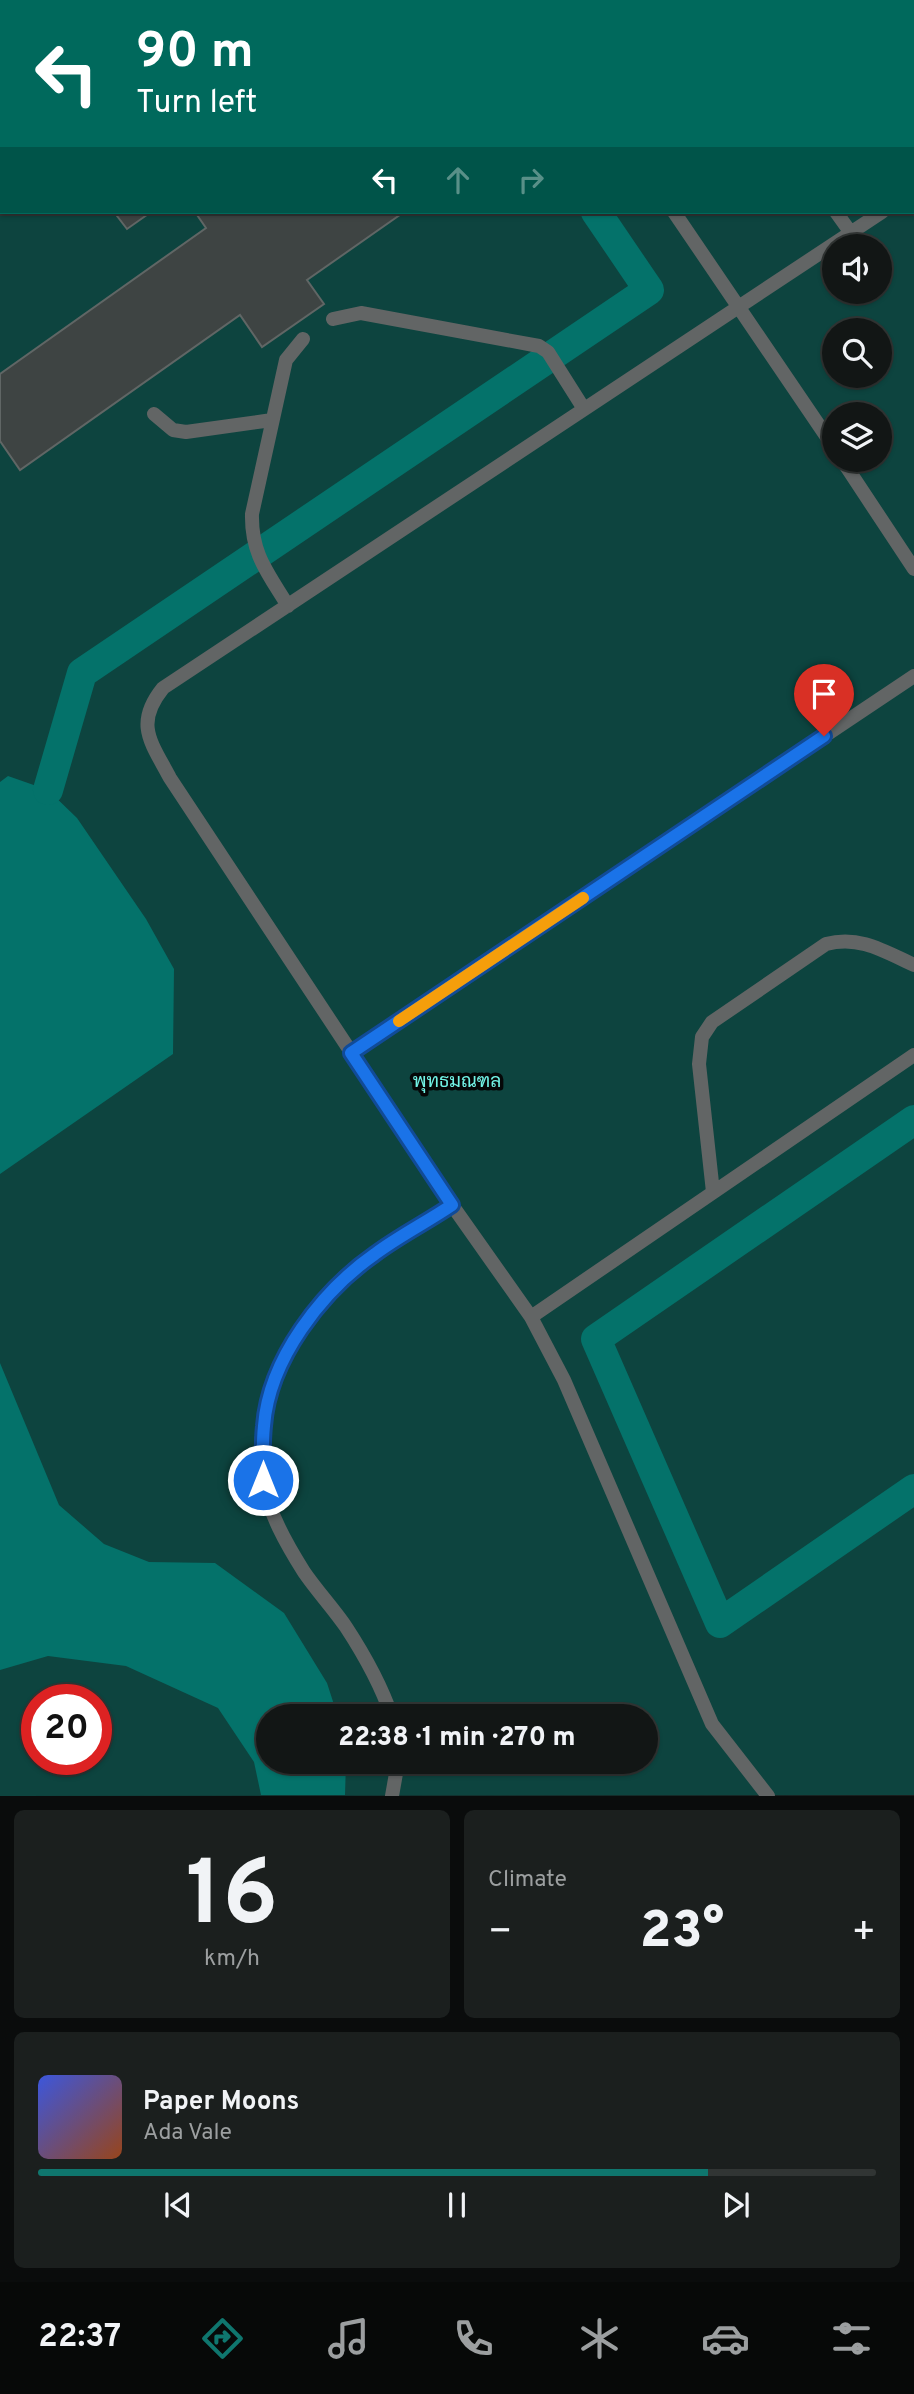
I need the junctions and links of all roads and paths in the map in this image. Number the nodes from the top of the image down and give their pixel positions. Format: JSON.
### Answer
{"nodes":[{"id":1,"x":675,"y":214,"type":"edge"},
{"id":2,"x":837,"y":214,"type":"edge"},
{"id":3,"x":879,"y":214,"type":"edge"},
{"id":4,"x":851,"y":233,"type":"junction"},
{"id":5,"x":740,"y":306,"type":"junction"},
{"id":6,"x":333,"y":319,"type":"dead end"},
{"id":7,"x":303,"y":339,"type":"dead end"},
{"id":8,"x":584,"y":410,"type":"junction"},
{"id":9,"x":154,"y":414,"type":"dead end"},
{"id":10,"x":272,"y":420,"type":"junction"},
{"id":11,"x":822,"y":429,"type":"edge"},
{"id":12,"x":850,"y":472,"type":"edge"},
{"id":13,"x":914,"y":569,"type":"edge"},
{"id":14,"x":288,"y":606,"type":"junction"},
{"id":15,"x":914,"y":676,"type":"edge"},
{"id":16,"x":914,"y":965,"type":"edge"},
{"id":17,"x":351,"y":1053,"type":"junction"},
{"id":18,"x":914,"y":1055,"type":"edge"},
{"id":19,"x":713,"y":1192,"type":"junction"},
{"id":20,"x":452,"y":1205,"type":"junction"},
{"id":21,"x":531,"y":1317,"type":"junction"},
{"id":22,"x":387,"y":1704,"type":"edge"},
{"id":23,"x":396,"y":1774,"type":"edge"},
{"id":24,"x":392,"y":1796,"type":"edge"},
{"id":25,"x":768,"y":1796,"type":"edge"}],
"edges":[{"from":1,"to":5,"type":"lane"},
{"from":2,"to":4,"type":"lane"},
{"from":3,"to":4,"type":"lane"},
{"from":4,"to":5,"type":"lane"},
{"from":5,"to":8,"type":"lane"},
{"from":5,"to":11,"type":"lane"},
{"from":6,"to":8,"type":"lane"},
{"from":7,"to":10,"type":"lane"},
{"from":8,"to":14,"type":"lane"},
{"from":9,"to":10,"type":"lane"},
{"from":10,"to":14,"type":"lane"},
{"from":12,"to":13,"type":"lane"},
{"from":14,"to":17,"type":"lane"},
{"from":15,"to":17,"type":"lane"},
{"from":16,"to":19,"type":"lane"},
{"from":17,"to":20,"type":"lane"},
{"from":18,"to":19,"type":"lane"},
{"from":19,"to":21,"type":"lane"},
{"from":20,"to":21,"type":"lane"},
{"from":20,"to":22,"type":"lane"},
{"from":21,"to":25,"type":"lane"},
{"from":23,"to":24,"type":"lane"}]}
